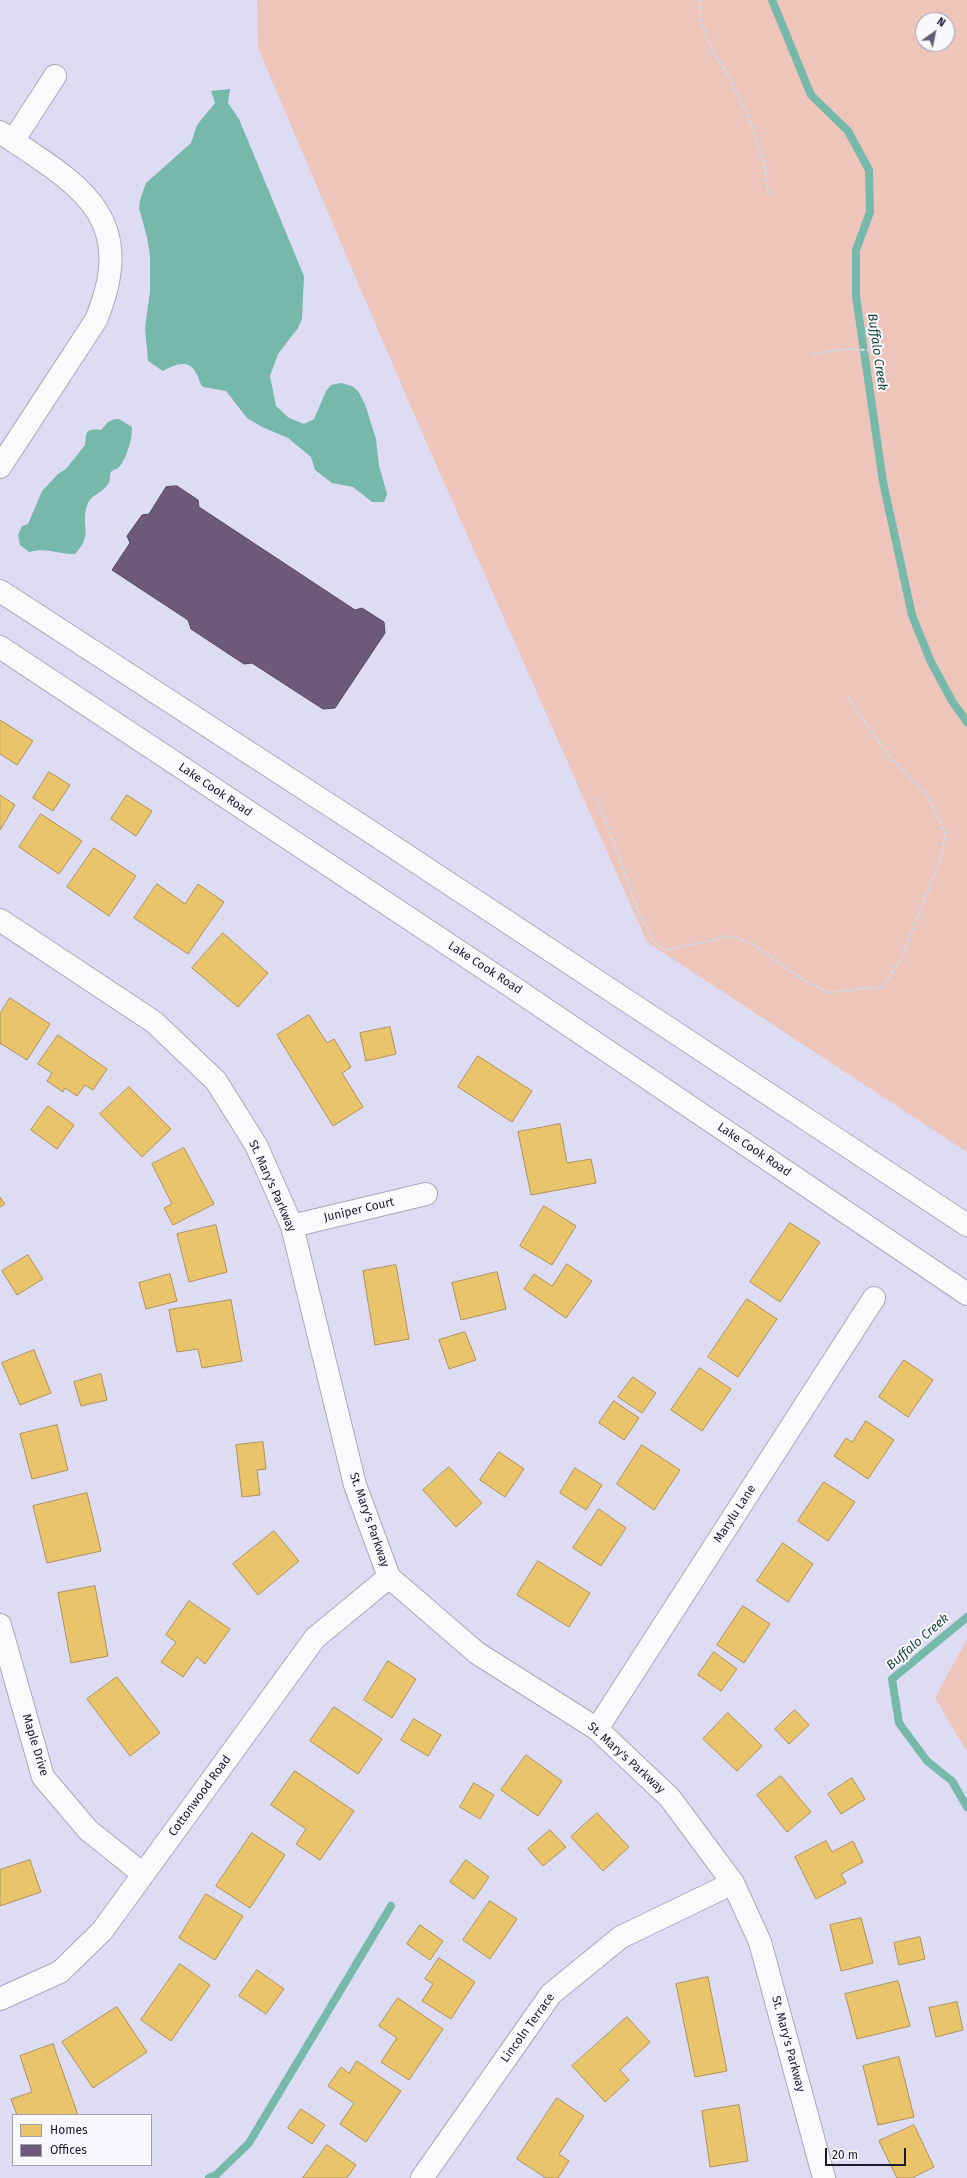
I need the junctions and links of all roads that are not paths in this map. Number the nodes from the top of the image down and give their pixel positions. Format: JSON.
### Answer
{"nodes":[{"id":1,"x":55,"y":76,"type":"dead end"},
{"id":2,"x":6,"y":136,"type":"edge"},
{"id":3,"x":0,"y":467,"type":"edge"},
{"id":4,"x":0,"y":591,"type":"edge"},
{"id":5,"x":0,"y":647,"type":"edge"},
{"id":6,"x":0,"y":920,"type":"edge"},
{"id":7,"x":426,"y":1194,"type":"dead end"},
{"id":8,"x":967,"y":1225,"type":"edge"},
{"id":9,"x":292,"y":1226,"type":"junction"},
{"id":10,"x":967,"y":1294,"type":"edge"},
{"id":11,"x":874,"y":1298,"type":"dead end"},
{"id":12,"x":389,"y":1577,"type":"junction"},
{"id":13,"x":0,"y":1625,"type":"edge"},
{"id":14,"x":597,"y":1729,"type":"junction"},
{"id":15,"x":143,"y":1874,"type":"junction"},
{"id":16,"x":733,"y":1883,"type":"junction"},
{"id":17,"x":0,"y":1999,"type":"edge"},
{"id":18,"x":439,"y":2168,"type":"edge"},
{"id":19,"x":422,"y":2178,"type":"edge"},
{"id":20,"x":824,"y":2178,"type":"edge"}],
"edges":[{"from":1,"to":2,"type":"street"},
{"from":2,"to":3,"type":"street"},
{"from":4,"to":8,"type":"street"},
{"from":5,"to":10,"type":"street","name":"Lake Cook Road"},
{"from":6,"to":9,"type":"street","name":"St. Mary's Parkway"},
{"from":7,"to":9,"type":"street","name":"Juniper Court"},
{"from":9,"to":12,"type":"street","name":"St. Mary's Parkway"},
{"from":11,"to":14,"type":"street","name":"Marylu Lane"},
{"from":12,"to":14,"type":"street","name":"St. Mary's Parkway"},
{"from":12,"to":15,"type":"street","name":"Cottonwood Road"},
{"from":13,"to":15,"type":"street","name":"Maple Drive"},
{"from":14,"to":16,"type":"street","name":"St. Mary's Parkway"},
{"from":15,"to":17,"type":"street","name":"Cottonwood Road"},
{"from":16,"to":18,"type":"street","name":"Lincoln Terrace"},
{"from":16,"to":20,"type":"street","name":"St. Mary's Parkway"},
{"from":18,"to":19,"type":"street","name":"Lincoln Terrace"}]}
